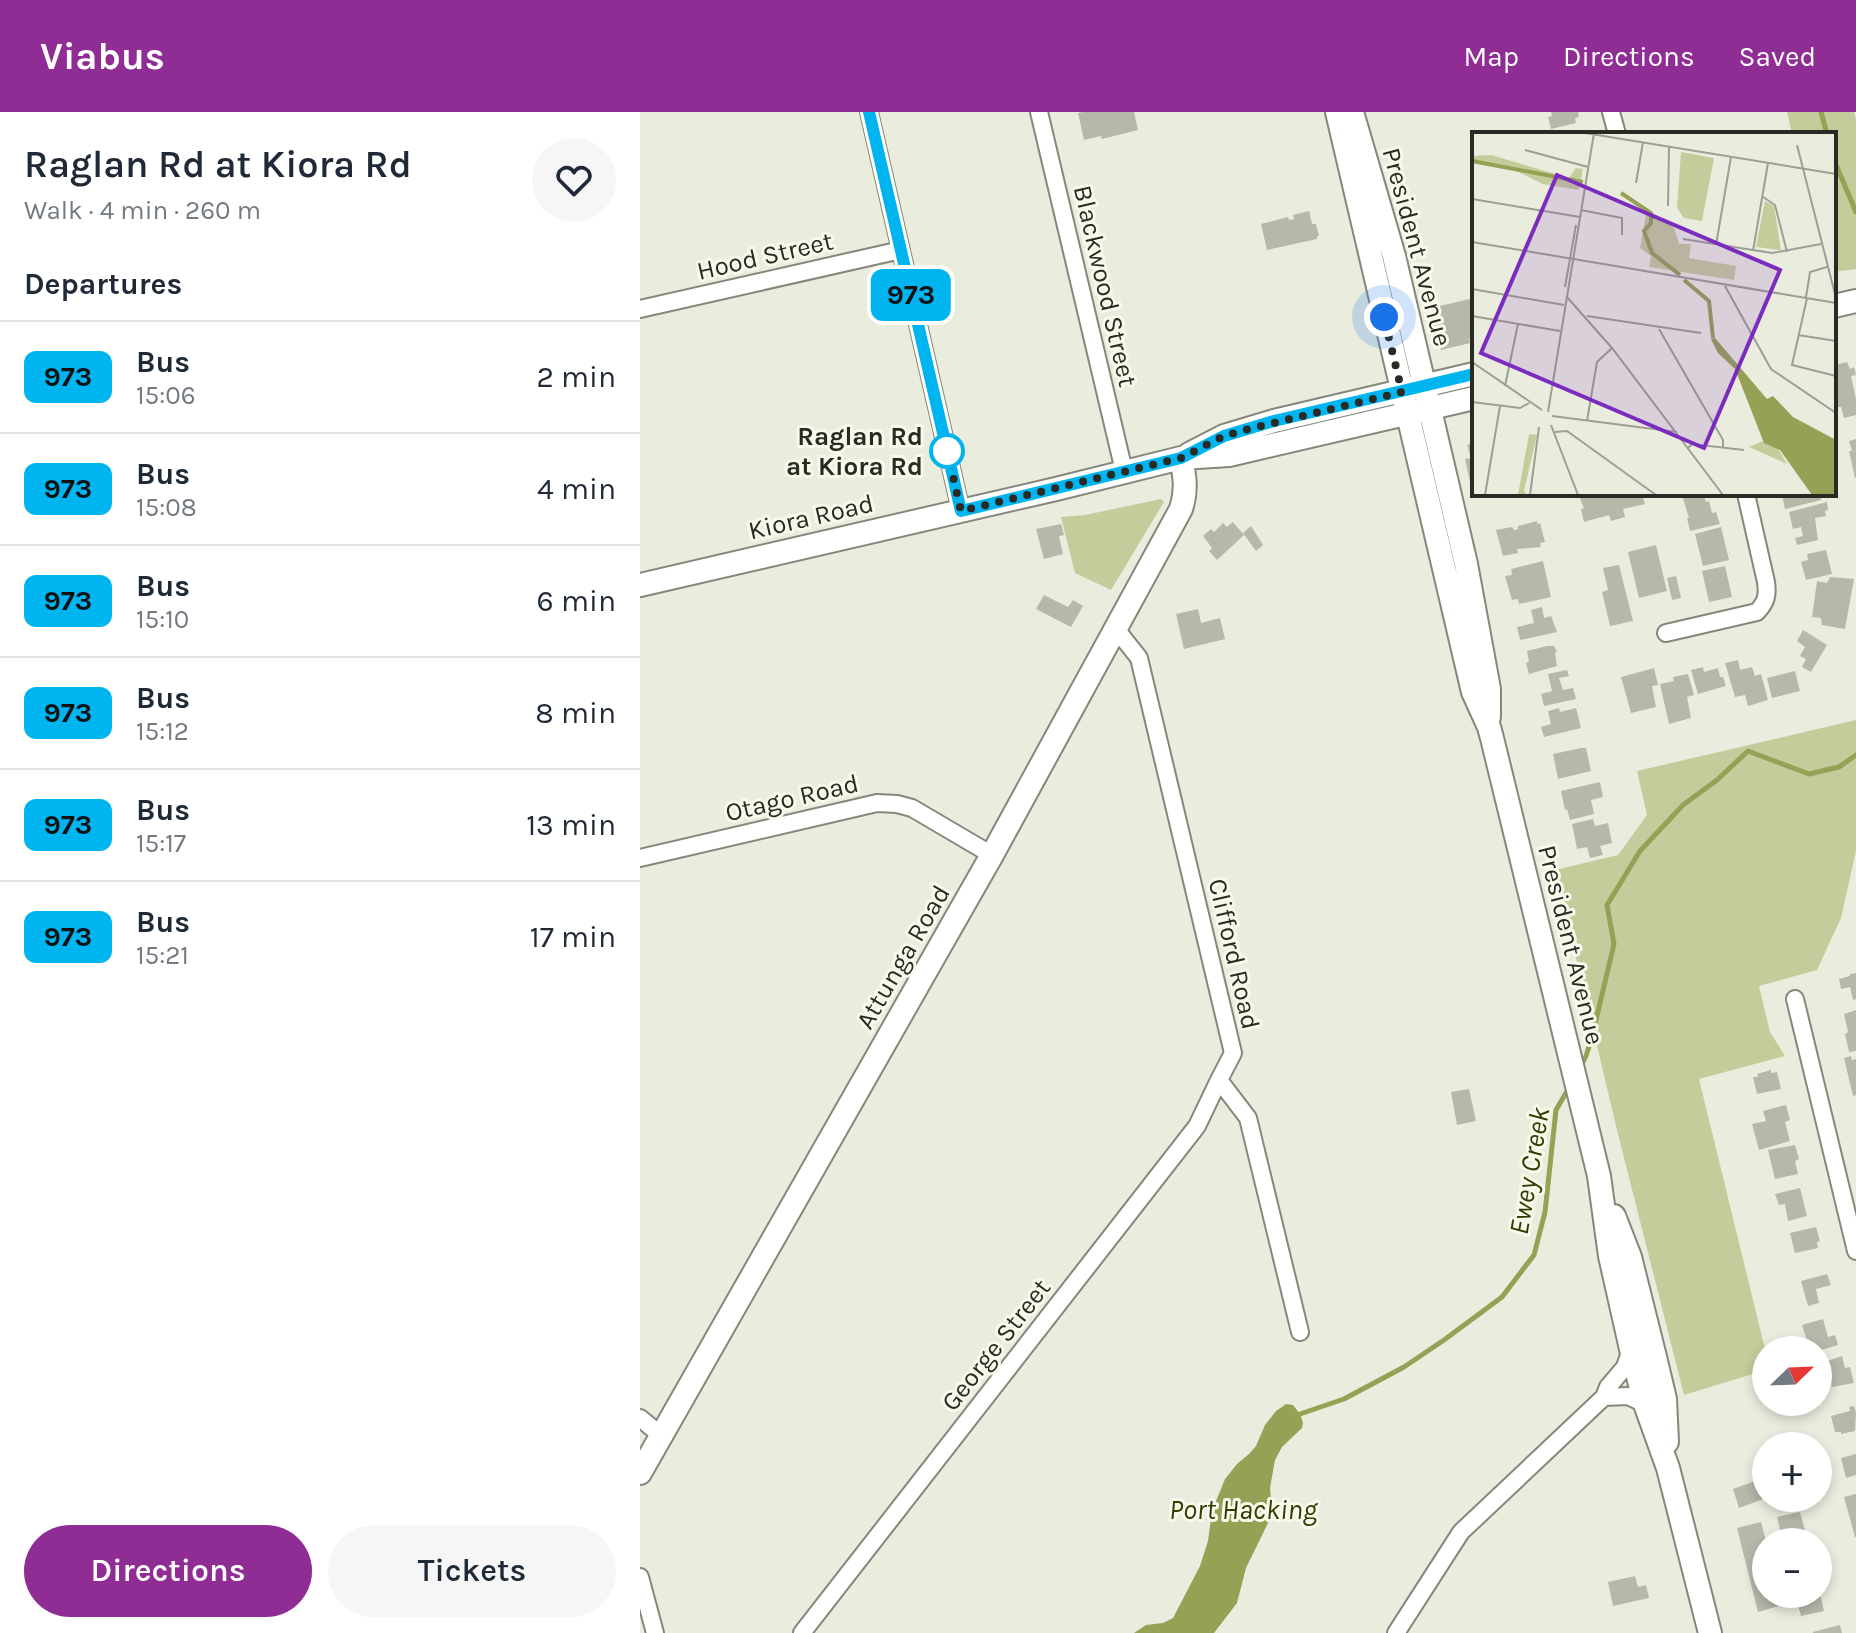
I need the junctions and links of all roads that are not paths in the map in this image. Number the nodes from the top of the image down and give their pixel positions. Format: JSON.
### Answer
{"nodes":[{"id":1,"x":869,"y":112,"type":"edge"},
{"id":2,"x":1039,"y":112,"type":"edge"},
{"id":3,"x":1337,"y":112,"type":"edge"},
{"id":4,"x":1352,"y":112,"type":"edge"},
{"id":5,"x":1611,"y":112,"type":"edge"},
{"id":6,"x":1616,"y":132,"type":"edge"},
{"id":7,"x":901,"y":250,"type":"junction"},
{"id":8,"x":1856,"y":301,"type":"edge"},
{"id":9,"x":1836,"y":306,"type":"edge"},
{"id":10,"x":640,"y":309,"type":"edge"},
{"id":11,"x":1472,"y":374,"type":"edge"},
{"id":12,"x":1425,"y":386,"type":"junction"},
{"id":13,"x":1402,"y":392,"type":"junction"},
{"id":14,"x":1472,"y":398,"type":"edge"},
{"id":15,"x":1430,"y":409,"type":"junction"},
{"id":16,"x":1407,"y":414,"type":"junction"},
{"id":17,"x":1181,"y":458,"type":"junction"},
{"id":18,"x":1124,"y":471,"type":"junction"},
{"id":19,"x":1746,"y":496,"type":"edge"},
{"id":20,"x":961,"y":511,"type":"junction"},
{"id":21,"x":640,"y":585,"type":"edge"},
{"id":22,"x":1116,"y":629,"type":"junction"},
{"id":23,"x":1666,"y":633,"type":"dead end"},
{"id":24,"x":1489,"y":727,"type":"junction"},
{"id":25,"x":992,"y":855,"type":"junction"},
{"id":26,"x":640,"y":858,"type":"edge"},
{"id":27,"x":1795,"y":999,"type":"dead end"},
{"id":28,"x":1219,"y":1080,"type":"junction"},
{"id":29,"x":1599,"y":1176,"type":"junction"},
{"id":30,"x":1850,"y":1199,"type":"edge"},
{"id":31,"x":1856,"y":1251,"type":"edge"},
{"id":32,"x":1300,"y":1332,"type":"dead end"},
{"id":33,"x":1631,"y":1349,"type":"junction"},
{"id":34,"x":1604,"y":1397,"type":"junction"},
{"id":35,"x":1645,"y":1404,"type":"junction"},
{"id":36,"x":640,"y":1418,"type":"edge"},
{"id":37,"x":663,"y":1437,"type":"junction"},
{"id":38,"x":1668,"y":1468,"type":"junction"},
{"id":39,"x":640,"y":1473,"type":"edge"},
{"id":40,"x":640,"y":1577,"type":"edge"},
{"id":41,"x":655,"y":1633,"type":"edge"},
{"id":42,"x":802,"y":1633,"type":"edge"},
{"id":43,"x":1396,"y":1633,"type":"edge"},
{"id":44,"x":1710,"y":1633,"type":"edge"}],
"edges":[{"from":1,"to":7,"type":"street"},
{"from":2,"to":18,"type":"street","name":"Blackwood Street"},
{"from":3,"to":13,"type":"main road","name":"President Avenue"},
{"from":4,"to":12,"type":"main road","name":"President Avenue"},
{"from":5,"to":6,"type":"street"},
{"from":7,"to":10,"type":"street","name":"Hood Street"},
{"from":7,"to":20,"type":"street"},
{"from":8,"to":9,"type":"main road"},
{"from":11,"to":12,"type":"main road","name":"Kiora Road"},
{"from":12,"to":13,"type":"main road","name":"Kiora Road"},
{"from":12,"to":15,"type":"main road","name":"President Avenue"},
{"from":13,"to":16,"type":"main road","name":"President Avenue"},
{"from":13,"to":17,"type":"main road","name":"Kiora Road"},
{"from":14,"to":15,"type":"main road","name":"Kiora Road"},
{"from":15,"to":16,"type":"main road","name":"Kiora Road"},
{"from":15,"to":24,"type":"main road","name":"President Avenue"},
{"from":16,"to":17,"type":"main road","name":"Kiora Road"},
{"from":16,"to":24,"type":"main road","name":"President Avenue"},
{"from":17,"to":18,"type":"main road","name":"Kiora Road"},
{"from":17,"to":22,"type":"main road","name":"Attunga Road"},
{"from":18,"to":20,"type":"main road","name":"Kiora Road"},
{"from":19,"to":23,"type":"street"},
{"from":20,"to":21,"type":"main road","name":"Kiora Road"},
{"from":22,"to":25,"type":"main road","name":"Attunga Road"},
{"from":22,"to":28,"type":"street","name":"Clifford Road"},
{"from":24,"to":29,"type":"main road","name":"President Avenue"},
{"from":25,"to":26,"type":"street","name":"Otago Road"},
{"from":25,"to":37,"type":"main road","name":"Attunga Road"},
{"from":27,"to":30,"type":"street"},
{"from":28,"to":32,"type":"street"},
{"from":28,"to":42,"type":"street","name":"George Street"},
{"from":29,"to":33,"type":"main road","name":"President Avenue"},
{"from":29,"to":38,"type":"main road","name":"President Avenue"},
{"from":30,"to":31,"type":"street"},
{"from":33,"to":34,"type":"street"},
{"from":33,"to":35,"type":"main road","name":"President Avenue"},
{"from":34,"to":35,"type":"street"},
{"from":34,"to":43,"type":"street"},
{"from":35,"to":38,"type":"main road","name":"President Avenue"},
{"from":36,"to":37,"type":"street"},
{"from":37,"to":39,"type":"main road","name":"Attunga Road"},
{"from":38,"to":44,"type":"main road","name":"President Avenue"},
{"from":40,"to":41,"type":"street"}]}
